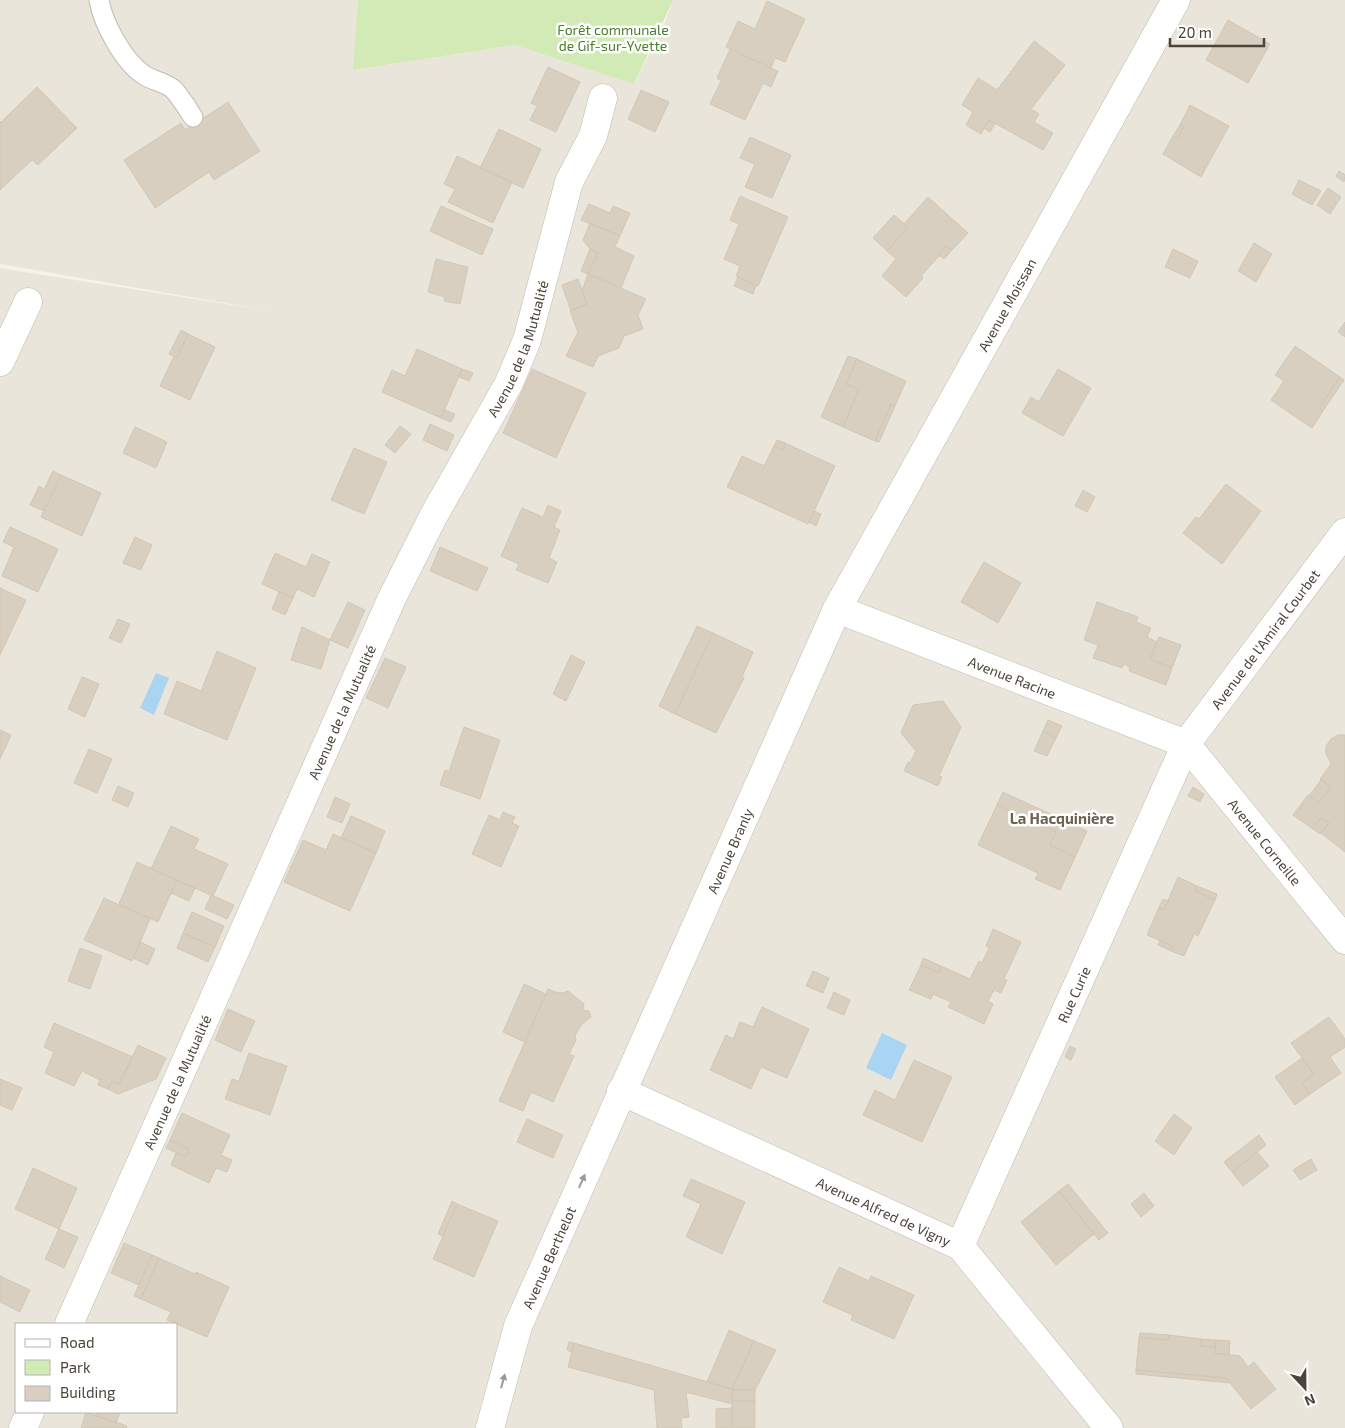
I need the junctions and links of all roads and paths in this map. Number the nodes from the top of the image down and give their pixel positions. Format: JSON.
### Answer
{"nodes":[{"id":1,"x":99,"y":0,"type":"edge"},
{"id":2,"x":1176,"y":0,"type":"edge"},
{"id":3,"x":603,"y":98,"type":"dead end"},
{"id":4,"x":193,"y":117,"type":"dead end"},
{"id":5,"x":28,"y":302,"type":"dead end"},
{"id":6,"x":0,"y":362,"type":"edge"},
{"id":7,"x":1345,"y":532,"type":"edge"},
{"id":8,"x":837,"y":609,"type":"junction"},
{"id":9,"x":1186,"y":744,"type":"junction"},
{"id":10,"x":1345,"y":940,"type":"edge"},
{"id":11,"x":622,"y":1090,"type":"junction"},
{"id":12,"x":960,"y":1246,"type":"junction"},
{"id":13,"x":68,"y":1323,"type":"edge"},
{"id":14,"x":30,"y":1413,"type":"edge"},
{"id":15,"x":22,"y":1428,"type":"edge"},
{"id":16,"x":490,"y":1428,"type":"edge"},
{"id":17,"x":1109,"y":1428,"type":"edge"}],
"edges":[{"from":1,"to":4,"type":"lane"},
{"from":2,"to":8,"type":"street","name":"Avenue Moissan"},
{"from":3,"to":13,"type":"street","name":"Avenue de la Mutualité"},
{"from":5,"to":6,"type":"street"},
{"from":7,"to":9,"type":"street","name":"Avenue de l'Amiral Courbet"},
{"from":8,"to":9,"type":"street","name":"Avenue Racine"},
{"from":8,"to":11,"type":"street","name":"Avenue Branly"},
{"from":9,"to":10,"type":"street","name":"Avenue Corneille"},
{"from":9,"to":12,"type":"street","name":"Rue Curie"},
{"from":11,"to":12,"type":"street","name":"Avenue Alfred de Vigny"},
{"from":16,"to":11,"type":"street","name":"Avenue Berthelot","one_way":true},
{"from":12,"to":17,"type":"street","name":"Avenue Alfred de Vigny"},
{"from":14,"to":15,"type":"street"}]}
